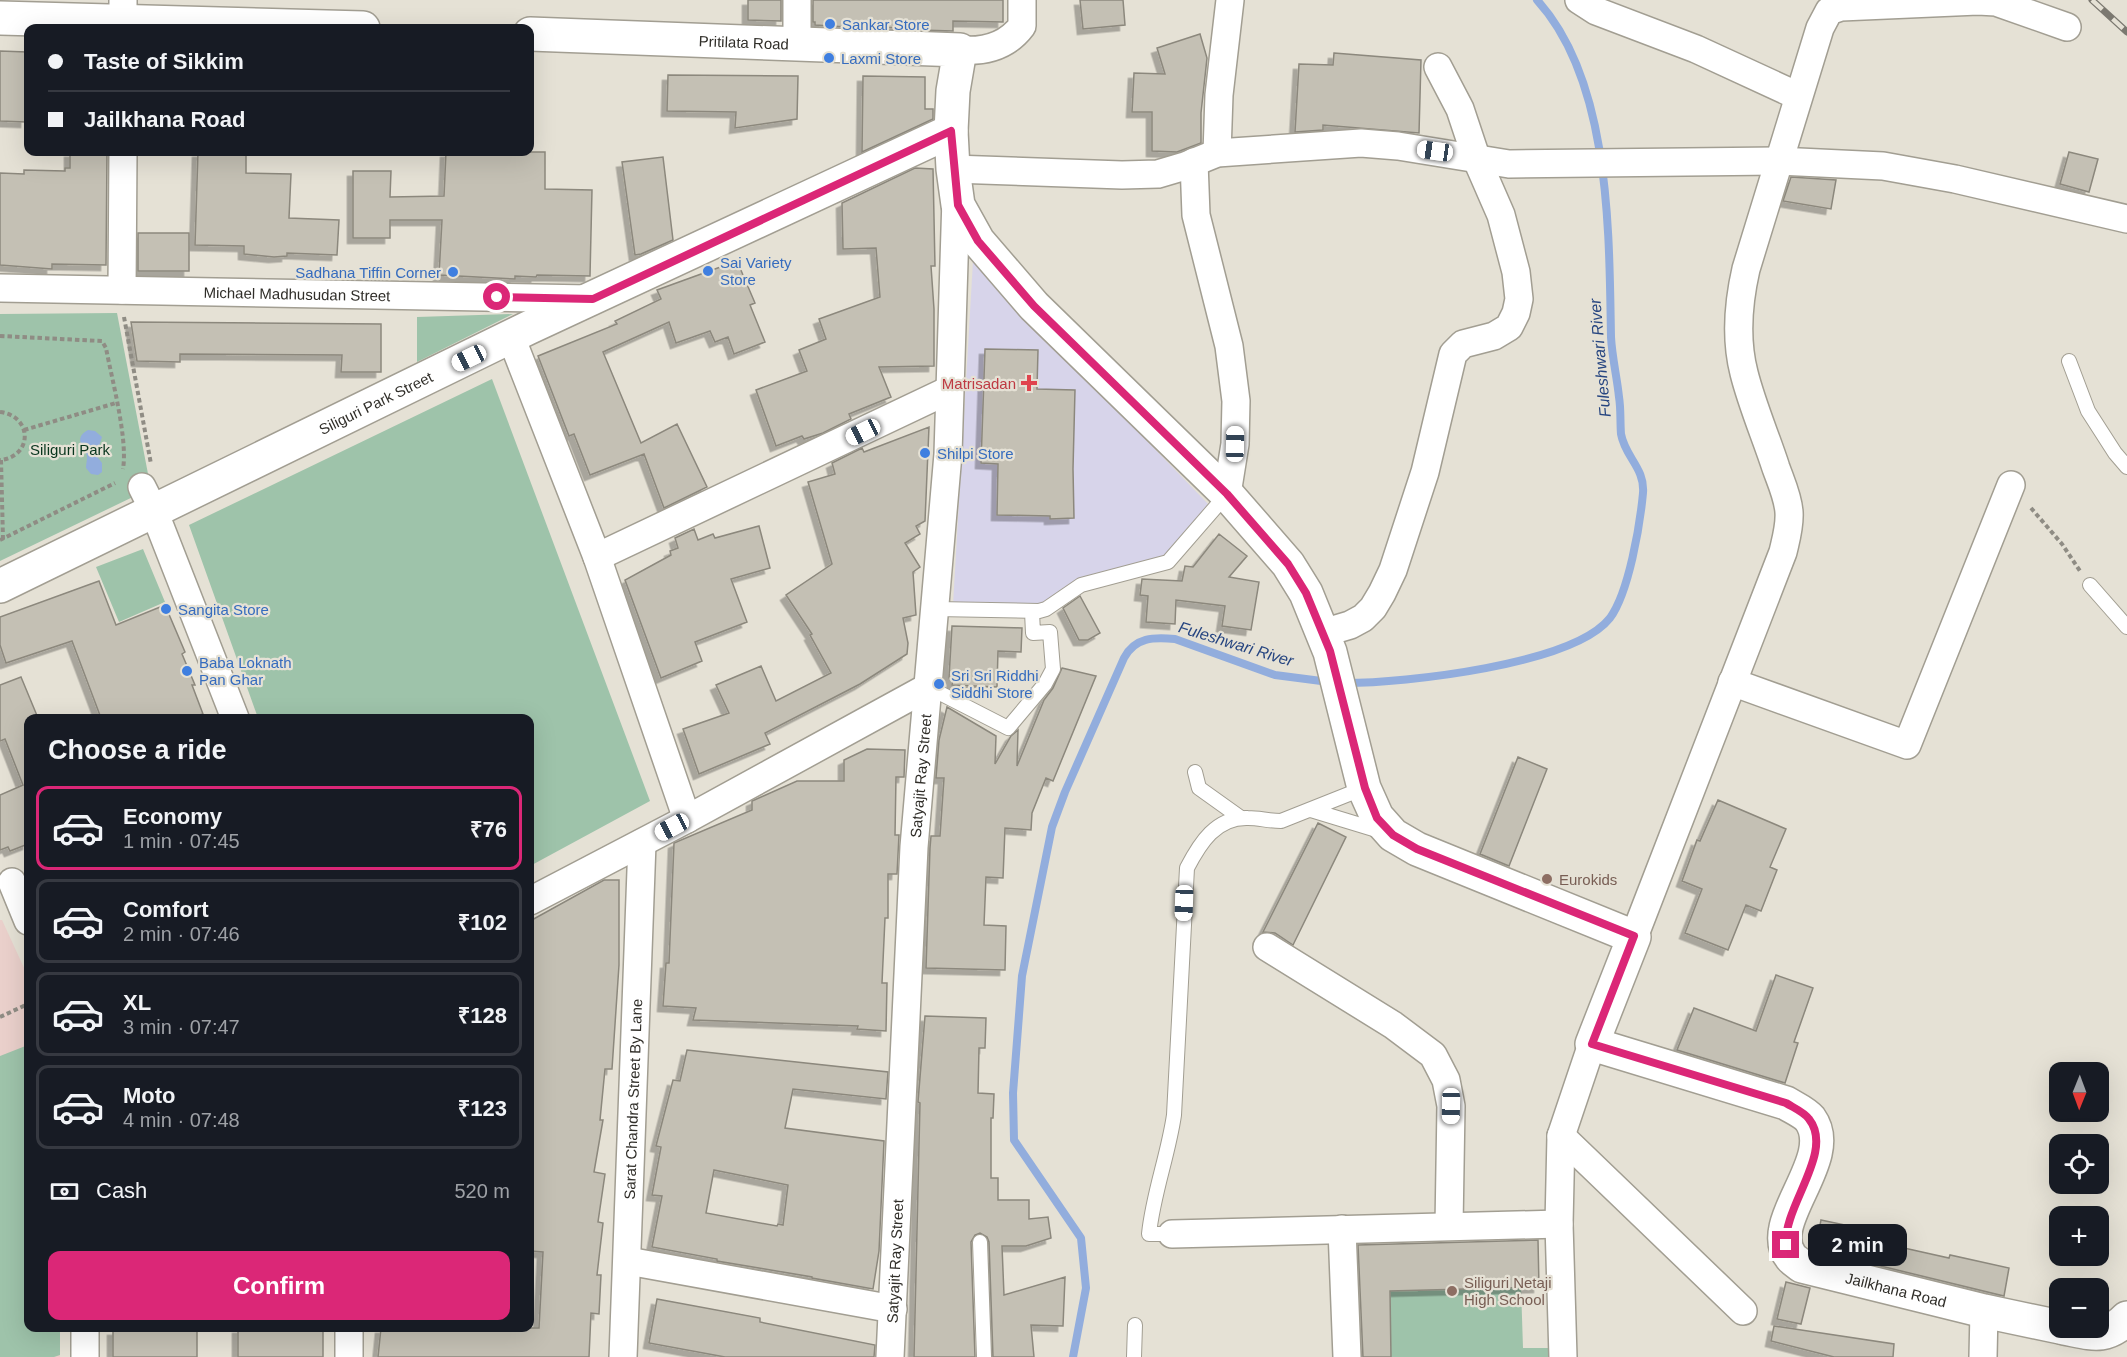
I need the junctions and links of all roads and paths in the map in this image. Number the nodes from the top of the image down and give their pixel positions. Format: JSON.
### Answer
{"nodes":[{"id":1,"x":797,"y":0,"type":"edge"},
{"id":2,"x":1022,"y":0,"type":"edge"},
{"id":3,"x":1230,"y":0,"type":"edge"},
{"id":4,"x":1579,"y":0,"type":"edge"},
{"id":5,"x":1821,"y":6,"type":"edge"},
{"id":6,"x":123,"y":16,"type":"edge"},
{"id":7,"x":0,"y":18,"type":"edge"},
{"id":8,"x":283,"y":24,"type":"edge"},
{"id":9,"x":2067,"y":27,"type":"dead end"},
{"id":10,"x":534,"y":34,"type":"edge"},
{"id":11,"x":796,"y":44,"type":"junction"},
{"id":12,"x":960,"y":50,"type":"junction"},
{"id":13,"x":1438,"y":66,"type":"dead end"},
{"id":14,"x":1798,"y":96,"type":"junction"},
{"id":15,"x":951,"y":131,"type":"junction"},
{"id":16,"x":123,"y":156,"type":"edge"},
{"id":17,"x":1205,"y":157,"type":"junction"},
{"id":18,"x":1477,"y":160,"type":"junction"},
{"id":19,"x":1778,"y":161,"type":"junction"},
{"id":20,"x":955,"y":183,"type":"junction"},
{"id":21,"x":2127,"y":219,"type":"edge"},
{"id":22,"x":0,"y":288,"type":"edge"},
{"id":23,"x":122,"y":298,"type":"junction"},
{"id":24,"x":593,"y":299,"type":"junction"},
{"id":25,"x":0,"y":336,"type":"edge"},
{"id":26,"x":511,"y":337,"type":"junction"},
{"id":27,"x":2068,"y":361,"type":"dead end"},
{"id":28,"x":949,"y":390,"type":"junction"},
{"id":29,"x":116,"y":404,"type":"junction"},
{"id":30,"x":0,"y":412,"type":"edge"},
{"id":31,"x":24,"y":430,"type":"junction"},
{"id":32,"x":0,"y":460,"type":"edge"},
{"id":33,"x":2127,"y":467,"type":"edge"},
{"id":34,"x":2011,"y":485,"type":"joint"},
{"id":35,"x":137,"y":490,"type":"junction"},
{"id":36,"x":1227,"y":494,"type":"junction"},
{"id":37,"x":1,"y":539,"type":"edge"},
{"id":38,"x":597,"y":557,"type":"junction"},
{"id":39,"x":2090,"y":585,"type":"joint"},
{"id":40,"x":0,"y":586,"type":"edge"},
{"id":41,"x":936,"y":609,"type":"junction"},
{"id":42,"x":1032,"y":612,"type":"junction"},
{"id":43,"x":2127,"y":627,"type":"edge"},
{"id":44,"x":1327,"y":642,"type":"junction"},
{"id":45,"x":1732,"y":682,"type":"junction"},
{"id":46,"x":928,"y":687,"type":"junction"},
{"id":47,"x":233,"y":714,"type":"edge"},
{"id":48,"x":1194,"y":772,"type":"dead end"},
{"id":49,"x":1365,"y":788,"type":"junction"},
{"id":50,"x":1311,"y":810,"type":"junction"},
{"id":51,"x":1241,"y":818,"type":"junction"},
{"id":52,"x":687,"y":819,"type":"junction"},
{"id":53,"x":1393,"y":835,"type":"junction"},
{"id":54,"x":642,"y":843,"type":"junction"},
{"id":55,"x":13,"y":881,"type":"edge"},
{"id":56,"x":534,"y":899,"type":"edge"},
{"id":57,"x":24,"y":910,"type":"edge"},
{"id":58,"x":1634,"y":936,"type":"junction"},
{"id":59,"x":1267,"y":947,"type":"dead end"},
{"id":60,"x":24,"y":1006,"type":"edge"},
{"id":61,"x":0,"y":1017,"type":"edge"},
{"id":62,"x":1592,"y":1044,"type":"junction"},
{"id":63,"x":1561,"y":1136,"type":"junction"},
{"id":64,"x":1559,"y":1224,"type":"junction"},
{"id":65,"x":1449,"y":1226,"type":"junction"},
{"id":66,"x":1342,"y":1229,"type":"junction"},
{"id":67,"x":1172,"y":1234,"type":"joint"},
{"id":68,"x":980,"y":1242,"type":"dead end"},
{"id":69,"x":628,"y":1261,"type":"junction"},
{"id":70,"x":893,"y":1309,"type":"junction"},
{"id":71,"x":1743,"y":1311,"type":"dead end"},
{"id":72,"x":1984,"y":1311,"type":"junction"},
{"id":73,"x":2127,"y":1318,"type":"edge"},
{"id":74,"x":1135,"y":1325,"type":"dead end"},
{"id":75,"x":2049,"y":1325,"type":"edge"},
{"id":76,"x":85,"y":1332,"type":"edge"},
{"id":77,"x":349,"y":1332,"type":"edge"},
{"id":78,"x":2109,"y":1332,"type":"edge"},
{"id":79,"x":85,"y":1357,"type":"edge"},
{"id":80,"x":349,"y":1357,"type":"edge"},
{"id":81,"x":623,"y":1357,"type":"edge"},
{"id":82,"x":890,"y":1357,"type":"edge"},
{"id":83,"x":984,"y":1357,"type":"edge"},
{"id":84,"x":1134,"y":1357,"type":"edge"},
{"id":85,"x":1347,"y":1357,"type":"edge"},
{"id":86,"x":1563,"y":1357,"type":"edge"},
{"id":87,"x":1983,"y":1357,"type":"edge"}],
"edges":[{"from":1,"to":11,"type":"street"},
{"from":2,"to":12,"type":"street"},
{"from":3,"to":17,"type":"street"},
{"from":4,"to":14,"type":"street"},
{"from":5,"to":9,"type":"street"},
{"from":5,"to":14,"type":"street"},
{"from":6,"to":7,"type":"street"},
{"from":6,"to":8,"type":"street"},
{"from":10,"to":11,"type":"street","name":"Pritilata Road"},
{"from":11,"to":12,"type":"street","name":"Pritilata Road"},
{"from":12,"to":15,"type":"street"},
{"from":13,"to":18,"type":"street"},
{"from":14,"to":19,"type":"street"},
{"from":15,"to":20,"type":"street"},
{"from":15,"to":24,"type":"street","name":"Siliguri Park Street"},
{"from":16,"to":23,"type":"street"},
{"from":17,"to":18,"type":"street"},
{"from":17,"to":20,"type":"street"},
{"from":17,"to":36,"type":"street"},
{"from":18,"to":19,"type":"street"},
{"from":18,"to":44,"type":"street"},
{"from":19,"to":21,"type":"street"},
{"from":19,"to":45,"type":"street"},
{"from":20,"to":28,"type":"street","name":"Satyajit Ray Street"},
{"from":20,"to":36,"type":"street"},
{"from":22,"to":23,"type":"street","name":"Michael Madhusudan Street"},
{"from":23,"to":24,"type":"street","name":"Michael Madhusudan Street"},
{"from":23,"to":35,"type":"path"},
{"from":24,"to":26,"type":"street","name":"Siliguri Park Street"},
{"from":25,"to":29,"type":"path"},
{"from":26,"to":35,"type":"street","name":"Siliguri Park Street"},
{"from":26,"to":38,"type":"street"},
{"from":27,"to":33,"type":"lane"},
{"from":28,"to":38,"type":"street"},
{"from":28,"to":41,"type":"street","name":"Satyajit Ray Street"},
{"from":29,"to":31,"type":"path"},
{"from":29,"to":35,"type":"path"},
{"from":30,"to":31,"type":"path"},
{"from":31,"to":32,"type":"path"},
{"from":32,"to":37,"type":"path"},
{"from":34,"to":39,"type":"path"},
{"from":34,"to":45,"type":"street"},
{"from":35,"to":37,"type":"path"},
{"from":35,"to":40,"type":"street","name":"Siliguri Park Street"},
{"from":35,"to":47,"type":"street"},
{"from":36,"to":42,"type":"lane"},
{"from":36,"to":44,"type":"street"},
{"from":38,"to":52,"type":"street"},
{"from":39,"to":43,"type":"lane"},
{"from":41,"to":42,"type":"lane"},
{"from":41,"to":46,"type":"street","name":"Satyajit Ray Street"},
{"from":42,"to":46,"type":"lane"},
{"from":44,"to":49,"type":"street"},
{"from":45,"to":58,"type":"street"},
{"from":46,"to":52,"type":"street"},
{"from":46,"to":70,"type":"street","name":"Satyajit Ray Street"},
{"from":48,"to":51,"type":"lane"},
{"from":49,"to":50,"type":"lane"},
{"from":49,"to":53,"type":"street"},
{"from":50,"to":51,"type":"lane"},
{"from":50,"to":53,"type":"lane"},
{"from":51,"to":67,"type":"lane"},
{"from":52,"to":54,"type":"street"},
{"from":53,"to":58,"type":"street"},
{"from":54,"to":56,"type":"street"},
{"from":54,"to":69,"type":"street","name":"Sarat Chandra Street By Lane"},
{"from":55,"to":57,"type":"street"},
{"from":58,"to":62,"type":"street"},
{"from":59,"to":65,"type":"street"},
{"from":60,"to":61,"type":"path"},
{"from":62,"to":63,"type":"street"},
{"from":62,"to":72,"type":"street","name":"Jailkhana Road"},
{"from":63,"to":64,"type":"street"},
{"from":63,"to":71,"type":"street"},
{"from":64,"to":65,"type":"street"},
{"from":64,"to":86,"type":"street"},
{"from":65,"to":66,"type":"street"},
{"from":66,"to":67,"type":"street"},
{"from":66,"to":85,"type":"street"},
{"from":68,"to":83,"type":"lane"},
{"from":69,"to":70,"type":"street"},
{"from":69,"to":81,"type":"street","name":"Sarat Chandra Street By Lane"},
{"from":70,"to":82,"type":"street","name":"Satyajit Ray Street"},
{"from":72,"to":75,"type":"street","name":"Jailkhana Road"},
{"from":72,"to":87,"type":"street"},
{"from":73,"to":78,"type":"street"},
{"from":74,"to":84,"type":"lane"},
{"from":76,"to":79,"type":"street"},
{"from":77,"to":80,"type":"street"}]}
